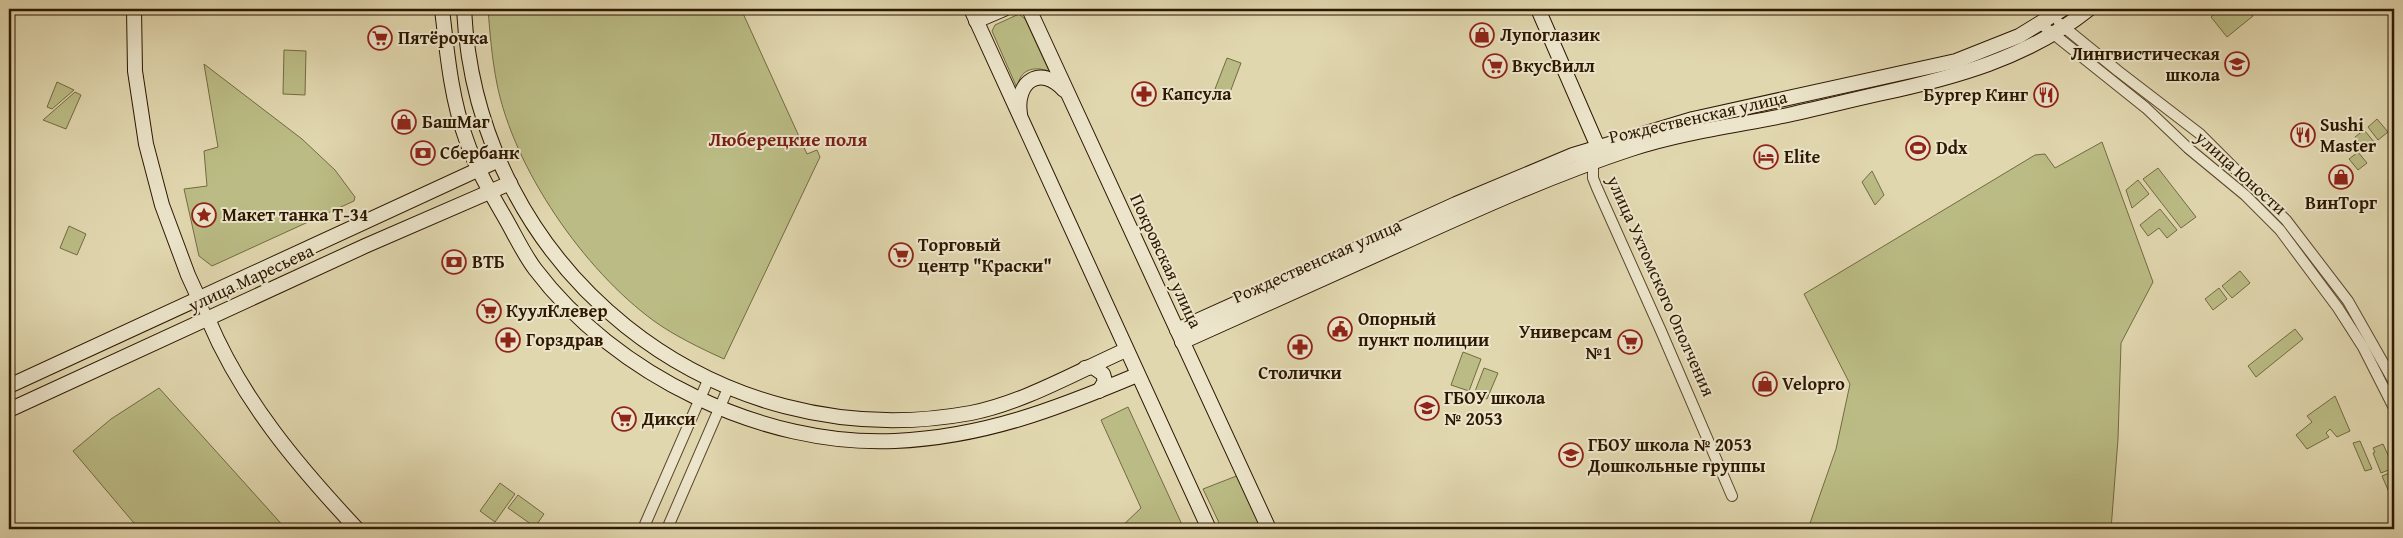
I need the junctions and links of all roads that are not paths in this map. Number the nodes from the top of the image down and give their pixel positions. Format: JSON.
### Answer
{"nodes":[{"id":1,"x":134,"y":9,"type":"edge"},
{"id":2,"x":442,"y":9,"type":"edge"},
{"id":3,"x":464,"y":9,"type":"edge"},
{"id":4,"x":1004,"y":9,"type":"edge"},
{"id":5,"x":1029,"y":9,"type":"edge"},
{"id":6,"x":1538,"y":9,"type":"edge"},
{"id":7,"x":2089,"y":9,"type":"edge"},
{"id":8,"x":974,"y":15,"type":"edge"},
{"id":9,"x":2052,"y":16,"type":"edge"},
{"id":10,"x":2059,"y":30,"type":"junction"},
{"id":11,"x":1070,"y":99,"type":"junction"},
{"id":12,"x":1021,"y":122,"type":"junction"},
{"id":13,"x":2200,"y":134,"type":"junction"},
{"id":14,"x":1598,"y":147,"type":"junction"},
{"id":15,"x":2188,"y":148,"type":"junction"},
{"id":16,"x":499,"y":160,"type":"junction"},
{"id":17,"x":1594,"y":162,"type":"junction"},
{"id":18,"x":479,"y":169,"type":"junction"},
{"id":19,"x":510,"y":183,"type":"junction"},
{"id":20,"x":489,"y":191,"type":"junction"},
{"id":21,"x":531,"y":222,"type":"junction"},
{"id":22,"x":512,"y":230,"type":"junction"},
{"id":23,"x":199,"y":299,"type":"junction"},
{"id":24,"x":208,"y":319,"type":"junction"},
{"id":25,"x":1180,"y":336,"type":"junction"},
{"id":26,"x":1126,"y":350,"type":"junction"},
{"id":27,"x":1084,"y":368,"type":"junction"},
{"id":28,"x":1137,"y":374,"type":"junction"},
{"id":29,"x":709,"y":378,"type":"junction"},
{"id":30,"x":2394,"y":382,"type":"edge"},
{"id":31,"x":9,"y":386,"type":"edge"},
{"id":32,"x":729,"y":386,"type":"junction"},
{"id":33,"x":1099,"y":391,"type":"junction"},
{"id":34,"x":700,"y":400,"type":"junction"},
{"id":35,"x":720,"y":408,"type":"junction"},
{"id":36,"x":2394,"y":408,"type":"edge"},
{"id":37,"x":9,"y":410,"type":"edge"},
{"id":38,"x":1732,"y":496,"type":"dead end"},
{"id":39,"x":357,"y":529,"type":"edge"},
{"id":40,"x":643,"y":529,"type":"edge"},
{"id":41,"x":667,"y":529,"type":"edge"},
{"id":42,"x":1209,"y":529,"type":"edge"},
{"id":43,"x":1270,"y":529,"type":"edge"}],
"edges":[{"from":1,"to":23,"type":"street"},
{"from":2,"to":18,"type":"street"},
{"from":3,"to":16,"type":"street"},
{"from":4,"to":8,"type":"street"},
{"from":5,"to":11,"type":"street","name":"Покровская улица"},
{"from":6,"to":14,"type":"street"},
{"from":7,"to":10,"type":"street","name":"Рождественская улица"},
{"from":8,"to":12,"type":"street"},
{"from":9,"to":10,"type":"street","name":"улица Юности"},
{"from":9,"to":14,"type":"street","name":"Рождественская улица"},
{"from":10,"to":13,"type":"street","name":"улица Юности"},
{"from":10,"to":15,"type":"street","name":"улица Юности"},
{"from":10,"to":17,"type":"street","name":"Рождественская улица"},
{"from":11,"to":12,"type":"street"},
{"from":11,"to":25,"type":"street","name":"Покровская улица"},
{"from":12,"to":26,"type":"street"},
{"from":13,"to":15,"type":"street"},
{"from":13,"to":30,"type":"street","name":"улица Юности"},
{"from":14,"to":17,"type":"street","name":"улица Ухтомского Ополчения"},
{"from":14,"to":25,"type":"street","name":"Рождественская улица"},
{"from":15,"to":36,"type":"street","name":"улица Юности"},
{"from":16,"to":18,"type":"street","name":"улица Маресьева"},
{"from":16,"to":19,"type":"street"},
{"from":17,"to":25,"type":"street","name":"Рождественская улица"},
{"from":17,"to":38,"type":"street","name":"улица Ухтомского Ополчения"},
{"from":18,"to":20,"type":"street"},
{"from":18,"to":23,"type":"street","name":"улица Маресьева"},
{"from":19,"to":20,"type":"street","name":"улица Маресьева"},
{"from":19,"to":21,"type":"street"},
{"from":20,"to":22,"type":"street"},
{"from":20,"to":24,"type":"street","name":"улица Маресьева"},
{"from":21,"to":22,"type":"street"},
{"from":21,"to":29,"type":"street"},
{"from":22,"to":34,"type":"street"},
{"from":23,"to":24,"type":"street"},
{"from":23,"to":31,"type":"street","name":"улица Маресьева"},
{"from":24,"to":37,"type":"street","name":"улица Маресьева"},
{"from":24,"to":39,"type":"street"},
{"from":25,"to":43,"type":"street","name":"Покровская улица"},
{"from":26,"to":27,"type":"street"},
{"from":26,"to":28,"type":"street"},
{"from":27,"to":32,"type":"street"},
{"from":27,"to":33,"type":"street"},
{"from":28,"to":33,"type":"street"},
{"from":28,"to":42,"type":"street"},
{"from":29,"to":32,"type":"street"},
{"from":29,"to":34,"type":"street"},
{"from":32,"to":35,"type":"street"},
{"from":33,"to":35,"type":"street"},
{"from":34,"to":35,"type":"street"},
{"from":34,"to":40,"type":"street"},
{"from":35,"to":41,"type":"street"}]}
